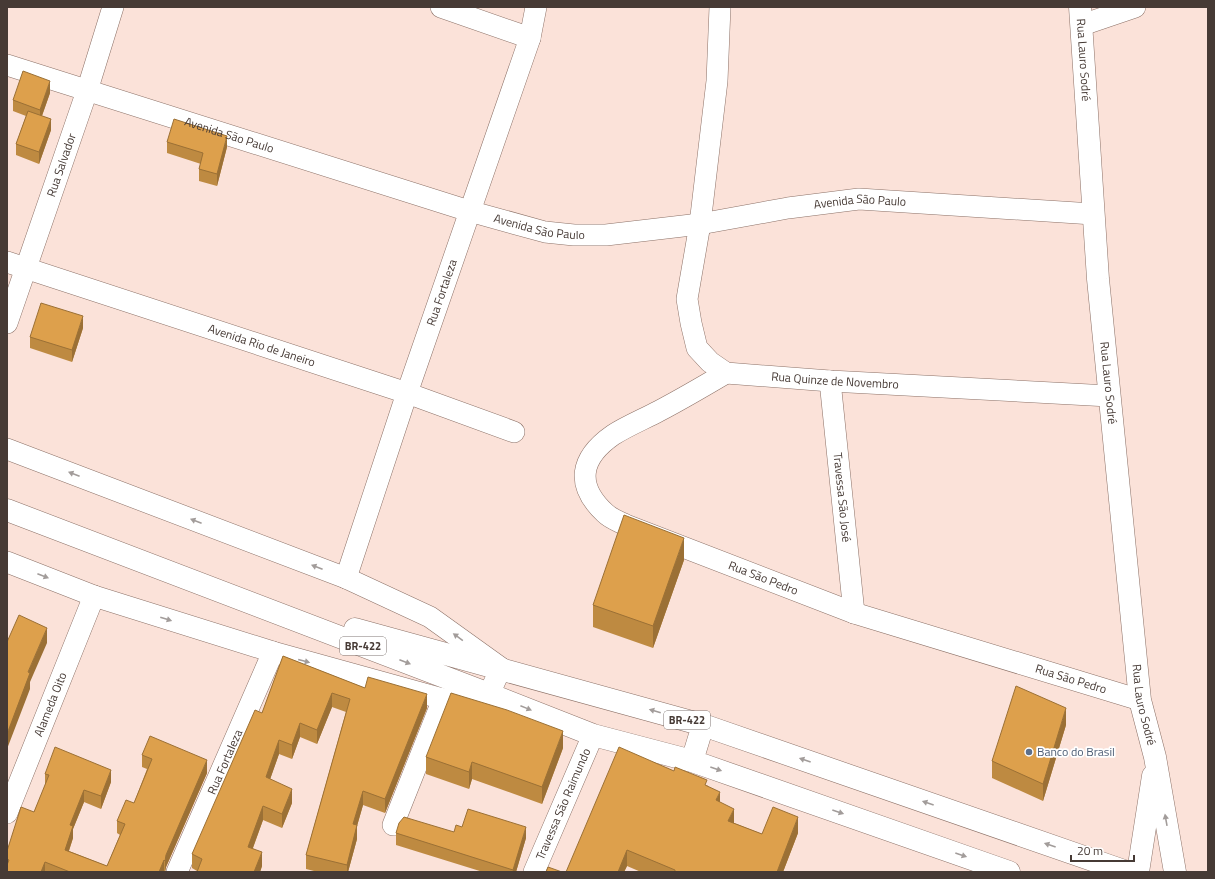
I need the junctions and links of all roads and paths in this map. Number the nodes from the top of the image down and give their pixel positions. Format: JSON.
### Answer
{"nodes":[{"id":1,"x":113,"y":7,"type":"edge"},
{"id":2,"x":441,"y":7,"type":"edge"},
{"id":3,"x":536,"y":7,"type":"edge"},
{"id":4,"x":720,"y":7,"type":"edge"},
{"id":5,"x":1135,"y":7,"type":"edge"},
{"id":6,"x":1081,"y":16,"type":"edge"},
{"id":7,"x":530,"y":38,"type":"junction"},
{"id":8,"x":7,"y":65,"type":"edge"},
{"id":9,"x":87,"y":91,"type":"junction"},
{"id":10,"x":469,"y":211,"type":"junction"},
{"id":11,"x":1093,"y":214,"type":"junction"},
{"id":12,"x":700,"y":224,"type":"junction"},
{"id":13,"x":16,"y":265,"type":"edge"},
{"id":14,"x":7,"y":323,"type":"edge"},
{"id":15,"x":726,"y":373,"type":"junction"},
{"id":16,"x":830,"y":381,"type":"junction"},
{"id":17,"x":407,"y":393,"type":"junction"},
{"id":18,"x":1109,"y":396,"type":"junction"},
{"id":19,"x":514,"y":432,"type":"dead end"},
{"id":20,"x":7,"y":449,"type":"edge"},
{"id":21,"x":7,"y":510,"type":"edge"},
{"id":22,"x":7,"y":562,"type":"edge"},
{"id":23,"x":346,"y":578,"type":"junction"},
{"id":24,"x":94,"y":596,"type":"junction"},
{"id":25,"x":237,"y":598,"type":"junction"},
{"id":26,"x":854,"y":613,"type":"junction"},
{"id":27,"x":273,"y":652,"type":"junction"},
{"id":28,"x":501,"y":668,"type":"junction"},
{"id":29,"x":489,"y":694,"type":"junction"},
{"id":30,"x":443,"y":698,"type":"junction"},
{"id":31,"x":1140,"y":700,"type":"junction"},
{"id":32,"x":703,"y":724,"type":"junction"},
{"id":33,"x":593,"y":735,"type":"junction"},
{"id":34,"x":1155,"y":757,"type":"junction"},
{"id":35,"x":692,"y":761,"type":"junction"},
{"id":36,"x":8,"y":810,"type":"edge"},
{"id":37,"x":392,"y":825,"type":"dead end"},
{"id":38,"x":177,"y":872,"type":"edge"},
{"id":39,"x":534,"y":872,"type":"edge"},
{"id":40,"x":1009,"y":872,"type":"edge"},
{"id":41,"x":1127,"y":872,"type":"edge"},
{"id":42,"x":1138,"y":872,"type":"edge"},
{"id":43,"x":1175,"y":872,"type":"edge"}],
"edges":[{"from":1,"to":9,"type":"street","name":"Rua Salvador"},
{"from":2,"to":7,"type":"street"},
{"from":3,"to":7,"type":"street","name":"Rua Fortaleza"},
{"from":4,"to":12,"type":"street"},
{"from":5,"to":6,"type":"street"},
{"from":6,"to":11,"type":"main road","name":"Rua Lauro Sodré"},
{"from":7,"to":10,"type":"street","name":"Rua Fortaleza"},
{"from":8,"to":9,"type":"street","name":"Avenida São Paulo"},
{"from":9,"to":10,"type":"street","name":"Avenida São Paulo"},
{"from":9,"to":13,"type":"street","name":"Rua Salvador"},
{"from":10,"to":12,"type":"street","name":"Avenida São Paulo"},
{"from":10,"to":17,"type":"street","name":"Rua Fortaleza"},
{"from":11,"to":12,"type":"street","name":"Avenida São Paulo"},
{"from":11,"to":18,"type":"main road","name":"Rua Lauro Sodré"},
{"from":12,"to":15,"type":"street"},
{"from":13,"to":14,"type":"street","name":"Rua Salvador"},
{"from":13,"to":17,"type":"street","name":"Avenida Rio de Janeiro"},
{"from":15,"to":16,"type":"street","name":"Rua Quinze de Novembro"},
{"from":15,"to":26,"type":"street","name":"Rua São Pedro"},
{"from":16,"to":18,"type":"street","name":"Rua Quinze de Novembro"},
{"from":16,"to":26,"type":"street","name":"Travessa São José"},
{"from":17,"to":19,"type":"street","name":"Avenida Rio de Janeiro"},
{"from":17,"to":23,"type":"street","name":"Rua Fortaleza"},
{"from":18,"to":31,"type":"main road","name":"Rua Lauro Sodré"},
{"from":23,"to":20,"type":"street","one_way":true},
{"from":21,"to":25,"type":"main road","number":"BR-422"},
{"from":22,"to":24,"type":"street","one_way":true},
{"from":28,"to":23,"type":"street","one_way":true},
{"from":24,"to":27,"type":"street","one_way":true},
{"from":24,"to":36,"type":"street","name":"Alameda Oito"},
{"from":25,"to":28,"type":"main road","number":"BR-422"},
{"from":25,"to":29,"type":"main road","number":"BR-422","one_way":true},
{"from":26,"to":31,"type":"street","name":"Rua São Pedro"},
{"from":27,"to":30,"type":"street","one_way":true},
{"from":27,"to":38,"type":"street","name":"Rua Fortaleza"},
{"from":28,"to":29,"type":"street"},
{"from":32,"to":28,"type":"main road","number":"BR-422","one_way":true},
{"from":29,"to":30,"type":"street"},
{"from":29,"to":33,"type":"main road","number":"BR-422","one_way":true},
{"from":30,"to":37,"type":"street"},
{"from":31,"to":34,"type":"main road","name":"Rua Lauro Sodré"},
{"from":32,"to":35,"type":"main road"},
{"from":41,"to":32,"type":"main road","number":"BR-422","one_way":true},
{"from":33,"to":35,"type":"main road","number":"BR-422"},
{"from":33,"to":39,"type":"street","name":"Travessa São Raimundo"},
{"from":34,"to":42,"type":"main road","name":"Rua Lauro Sodré"},
{"from":43,"to":34,"type":"main road","name":"Rua Lauro Sodré","one_way":true},
{"from":35,"to":40,"type":"main road","number":"BR-422","one_way":true}]}
